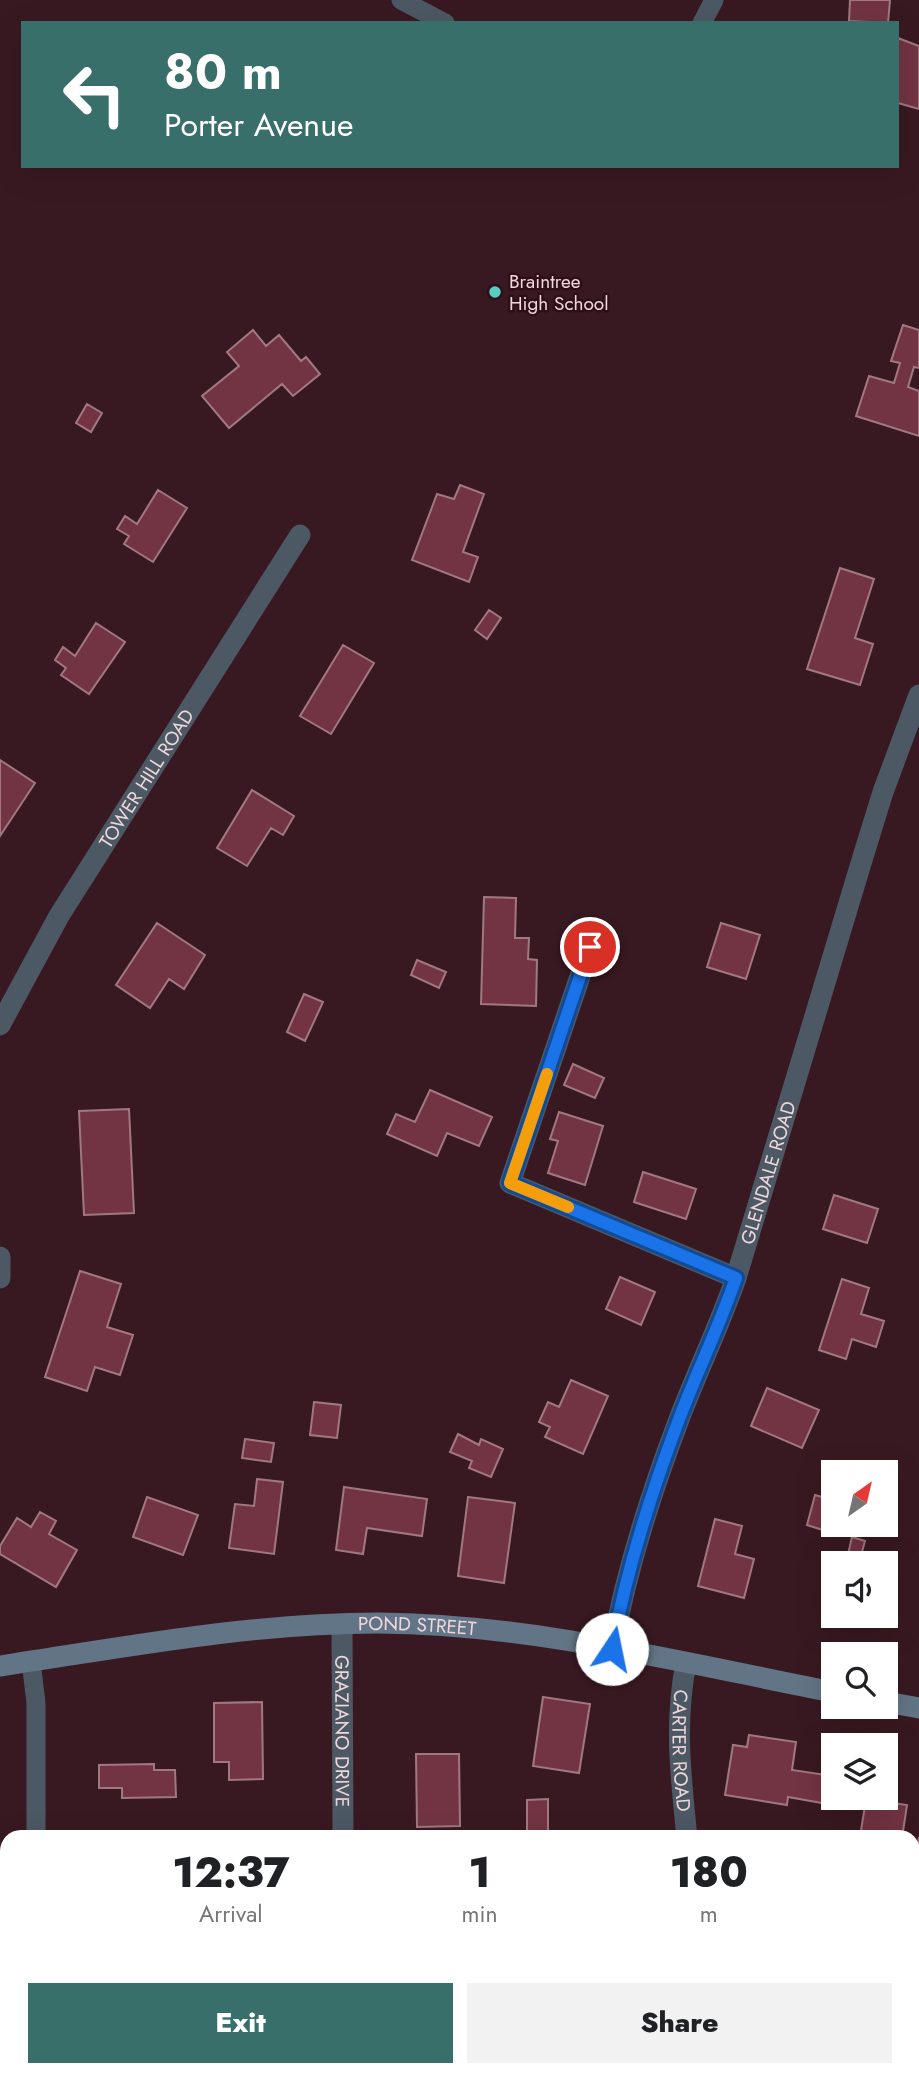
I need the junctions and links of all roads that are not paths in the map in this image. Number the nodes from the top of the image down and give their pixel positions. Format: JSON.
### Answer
{"nodes":[{"id":1,"x":401,"y":0,"type":"edge"},
{"id":2,"x":714,"y":0,"type":"edge"},
{"id":3,"x":441,"y":21,"type":"edge"},
{"id":4,"x":703,"y":21,"type":"edge"},
{"id":5,"x":300,"y":535,"type":"dead end"},
{"id":6,"x":919,"y":695,"type":"edge"},
{"id":7,"x":590,"y":947,"type":"dead end"},
{"id":8,"x":0,"y":1025,"type":"edge"},
{"id":9,"x":0,"y":1256,"type":"edge"},
{"id":10,"x":0,"y":1278,"type":"edge"},
{"id":11,"x":736,"y":1278,"type":"junction"},
{"id":12,"x":342,"y":1624,"type":"junction"},
{"id":13,"x":612,"y":1649,"type":"junction"},
{"id":14,"x":31,"y":1661,"type":"junction"},
{"id":15,"x":686,"y":1663,"type":"junction"},
{"id":16,"x":0,"y":1666,"type":"edge"},
{"id":17,"x":821,"y":1690,"type":"edge"},
{"id":18,"x":898,"y":1704,"type":"edge"},
{"id":19,"x":919,"y":1708,"type":"edge"},
{"id":20,"x":36,"y":1830,"type":"edge"},
{"id":21,"x":343,"y":1830,"type":"edge"},
{"id":22,"x":686,"y":1830,"type":"edge"}],
"edges":[{"from":1,"to":3,"type":"lane"},
{"from":2,"to":4,"type":"lane"},
{"from":5,"to":8,"type":"street","name":"TOWER HILL ROAD"},
{"from":6,"to":11,"type":"street","name":"GLENDALE ROAD"},
{"from":7,"to":11,"type":"street"},
{"from":9,"to":10,"type":"street"},
{"from":11,"to":13,"type":"street","name":"GLENDALE ROAD"},
{"from":12,"to":13,"type":"main road","name":"POND STREET"},
{"from":12,"to":14,"type":"main road","name":"POND STREET"},
{"from":12,"to":21,"type":"street","name":"GRAZIANO DRIVE"},
{"from":13,"to":15,"type":"main road","name":"POND STREET"},
{"from":14,"to":16,"type":"main road","name":"POND STREET"},
{"from":14,"to":20,"type":"lane"},
{"from":15,"to":17,"type":"main road","name":"POND STREET"},
{"from":15,"to":22,"type":"street","name":"CARTER ROAD"},
{"from":18,"to":19,"type":"main road"}]}
